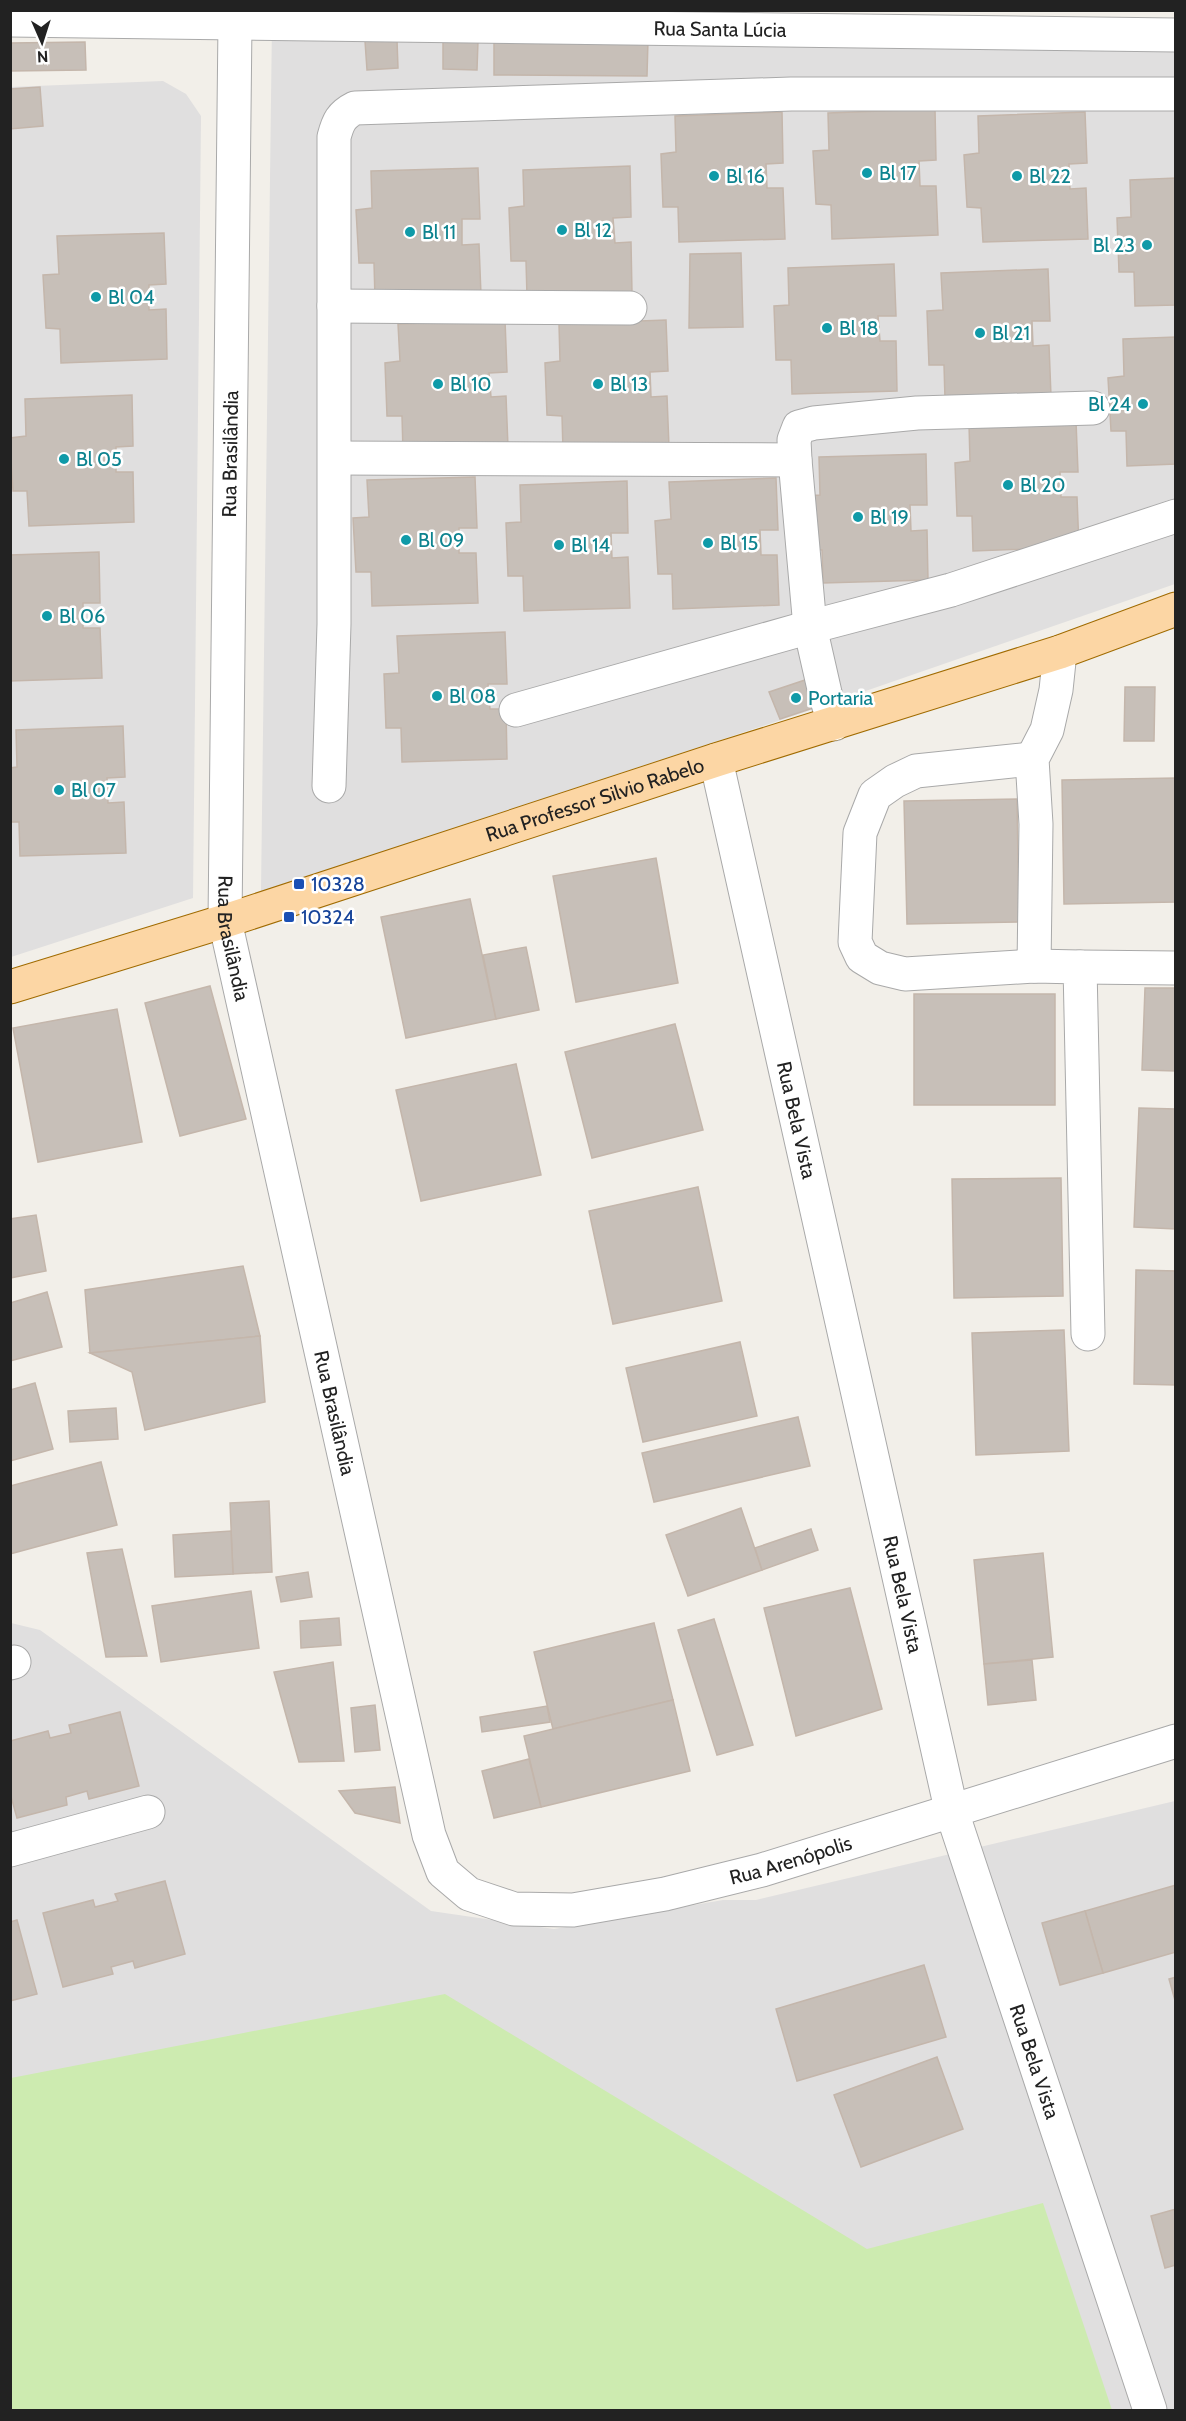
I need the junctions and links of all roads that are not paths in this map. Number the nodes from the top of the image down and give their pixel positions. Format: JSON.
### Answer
{"nodes":[{"id":1,"x":10,"y":21,"type":"edge"},
{"id":2,"x":235,"y":23,"type":"junction"},
{"id":3,"x":1176,"y":35,"type":"edge"},
{"id":4,"x":1176,"y":94,"type":"edge"},
{"id":5,"x":334,"y":306,"type":"junction"},
{"id":6,"x":630,"y":308,"type":"dead end"},
{"id":7,"x":1093,"y":408,"type":"dead end"},
{"id":8,"x":335,"y":458,"type":"junction"},
{"id":9,"x":795,"y":460,"type":"junction"},
{"id":10,"x":1176,"y":516,"type":"edge"},
{"id":11,"x":1176,"y":609,"type":"edge"},
{"id":12,"x":810,"y":627,"type":"junction"},
{"id":13,"x":1060,"y":652,"type":"junction"},
{"id":14,"x":516,"y":710,"type":"dead end"},
{"id":15,"x":834,"y":724,"type":"junction"},
{"id":16,"x":1032,"y":759,"type":"junction"},
{"id":17,"x":716,"y":760,"type":"junction"},
{"id":18,"x":329,"y":786,"type":"dead end"},
{"id":19,"x":225,"y":921,"type":"junction"},
{"id":20,"x":1034,"y":966,"type":"junction"},
{"id":21,"x":1080,"y":967,"type":"junction"},
{"id":22,"x":1176,"y":968,"type":"edge"},
{"id":23,"x":10,"y":987,"type":"edge"},
{"id":24,"x":1088,"y":1334,"type":"dead end"},
{"id":25,"x":1176,"y":1741,"type":"edge"},
{"id":26,"x":951,"y":1809,"type":"junction"},
{"id":27,"x":148,"y":1812,"type":"dead end"},
{"id":28,"x":429,"y":1834,"type":"joint"},
{"id":29,"x":10,"y":1850,"type":"edge"},
{"id":30,"x":1150,"y":2410,"type":"edge"}],
"edges":[{"from":1,"to":2,"type":"street","name":"Rua Santa Lúcia"},
{"from":2,"to":3,"type":"street","name":"Rua Santa Lúcia"},
{"from":2,"to":19,"type":"street","name":"Rua Brasilândia"},
{"from":4,"to":5,"type":"street"},
{"from":5,"to":6,"type":"street"},
{"from":5,"to":8,"type":"street"},
{"from":7,"to":9,"type":"street"},
{"from":8,"to":9,"type":"street"},
{"from":8,"to":18,"type":"street"},
{"from":9,"to":12,"type":"street"},
{"from":10,"to":12,"type":"street"},
{"from":11,"to":13,"type":"main road","name":"Rua Professor Silvio Rabelo"},
{"from":12,"to":14,"type":"street"},
{"from":12,"to":15,"type":"street"},
{"from":13,"to":15,"type":"main road","name":"Rua Professor Silvio Rabelo"},
{"from":13,"to":16,"type":"street"},
{"from":15,"to":17,"type":"main road","name":"Rua Professor Silvio Rabelo"},
{"from":16,"to":20,"type":"street"},
{"from":16,"to":20,"type":"street"},
{"from":17,"to":19,"type":"main road","name":"Rua Professor Silvio Rabelo"},
{"from":17,"to":26,"type":"street","name":"Rua Bela Vista"},
{"from":19,"to":23,"type":"main road","name":"Rua Professor Silvio Rabelo"},
{"from":19,"to":28,"type":"street","name":"Rua Brasilândia"},
{"from":20,"to":21,"type":"street"},
{"from":21,"to":22,"type":"street"},
{"from":21,"to":24,"type":"street"},
{"from":25,"to":26,"type":"street","name":"Rua Arenópolis"},
{"from":26,"to":28,"type":"street","name":"Rua Arenópolis"},
{"from":26,"to":30,"type":"street","name":"Rua Bela Vista"},
{"from":27,"to":29,"type":"street"}]}
